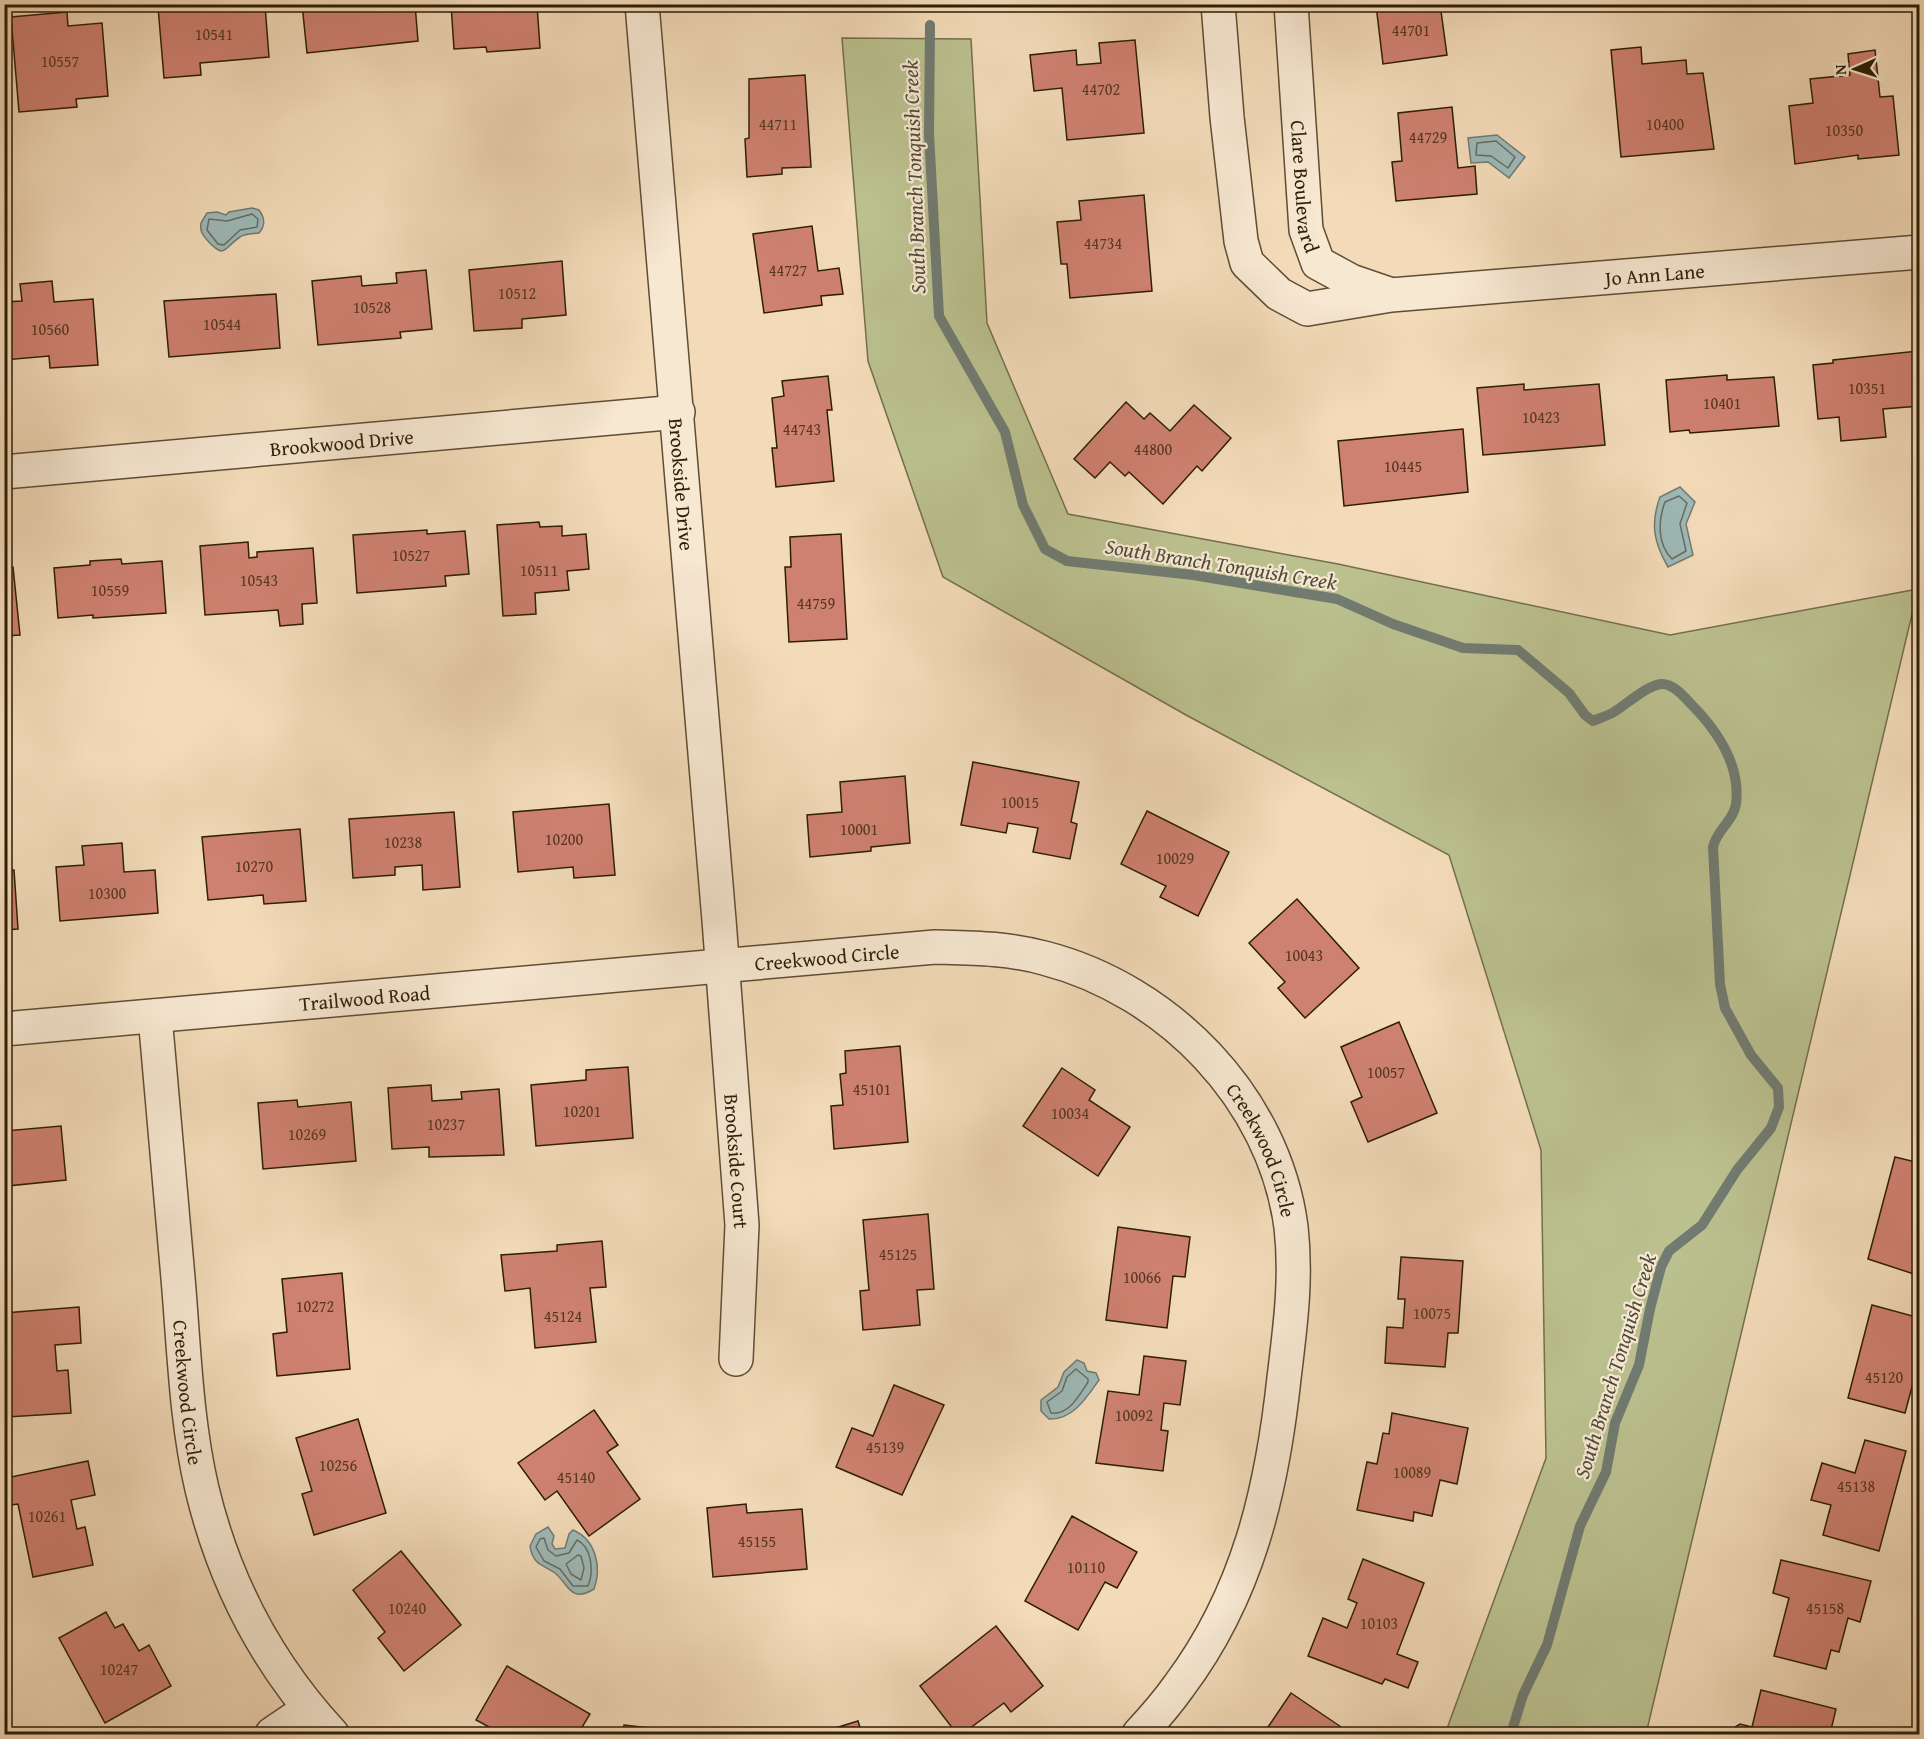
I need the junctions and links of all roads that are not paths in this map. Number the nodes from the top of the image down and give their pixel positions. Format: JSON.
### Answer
{"nodes":[{"id":1,"x":642,"y":4,"type":"edge"},
{"id":2,"x":1218,"y":4,"type":"edge"},
{"id":3,"x":1291,"y":4,"type":"edge"},
{"id":4,"x":1920,"y":252,"type":"edge"},
{"id":5,"x":1391,"y":295,"type":"junction"},
{"id":6,"x":678,"y":412,"type":"junction"},
{"id":7,"x":4,"y":472,"type":"edge"},
{"id":8,"x":723,"y":964,"type":"junction"},
{"id":9,"x":155,"y":1016,"type":"junction"},
{"id":10,"x":4,"y":1029,"type":"edge"},
{"id":11,"x":736,"y":1359,"type":"dead end"},
{"id":12,"x":309,"y":1709,"type":"junction"},
{"id":13,"x":272,"y":1734,"type":"edge"},
{"id":14,"x":332,"y":1734,"type":"edge"},
{"id":15,"x":1139,"y":1734,"type":"edge"}],
"edges":[{"from":1,"to":6,"type":"street","name":"Brookside Drive"},
{"from":2,"to":5,"type":"street"},
{"from":3,"to":5,"type":"street","name":"Clare Boulevard"},
{"from":4,"to":5,"type":"street","name":"Jo Ann Lane"},
{"from":6,"to":7,"type":"street","name":"Brookwood Drive"},
{"from":6,"to":8,"type":"street","name":"Brookside Drive"},
{"from":8,"to":9,"type":"street","name":"Trailwood Road"},
{"from":8,"to":11,"type":"street","name":"Brookside Court"},
{"from":8,"to":15,"type":"street","name":"Creekwood Circle"},
{"from":9,"to":10,"type":"street","name":"Trailwood Road"},
{"from":9,"to":12,"type":"street","name":"Creekwood Circle"},
{"from":12,"to":13,"type":"street"},
{"from":12,"to":14,"type":"street","name":"Creekwood Circle"}]}
